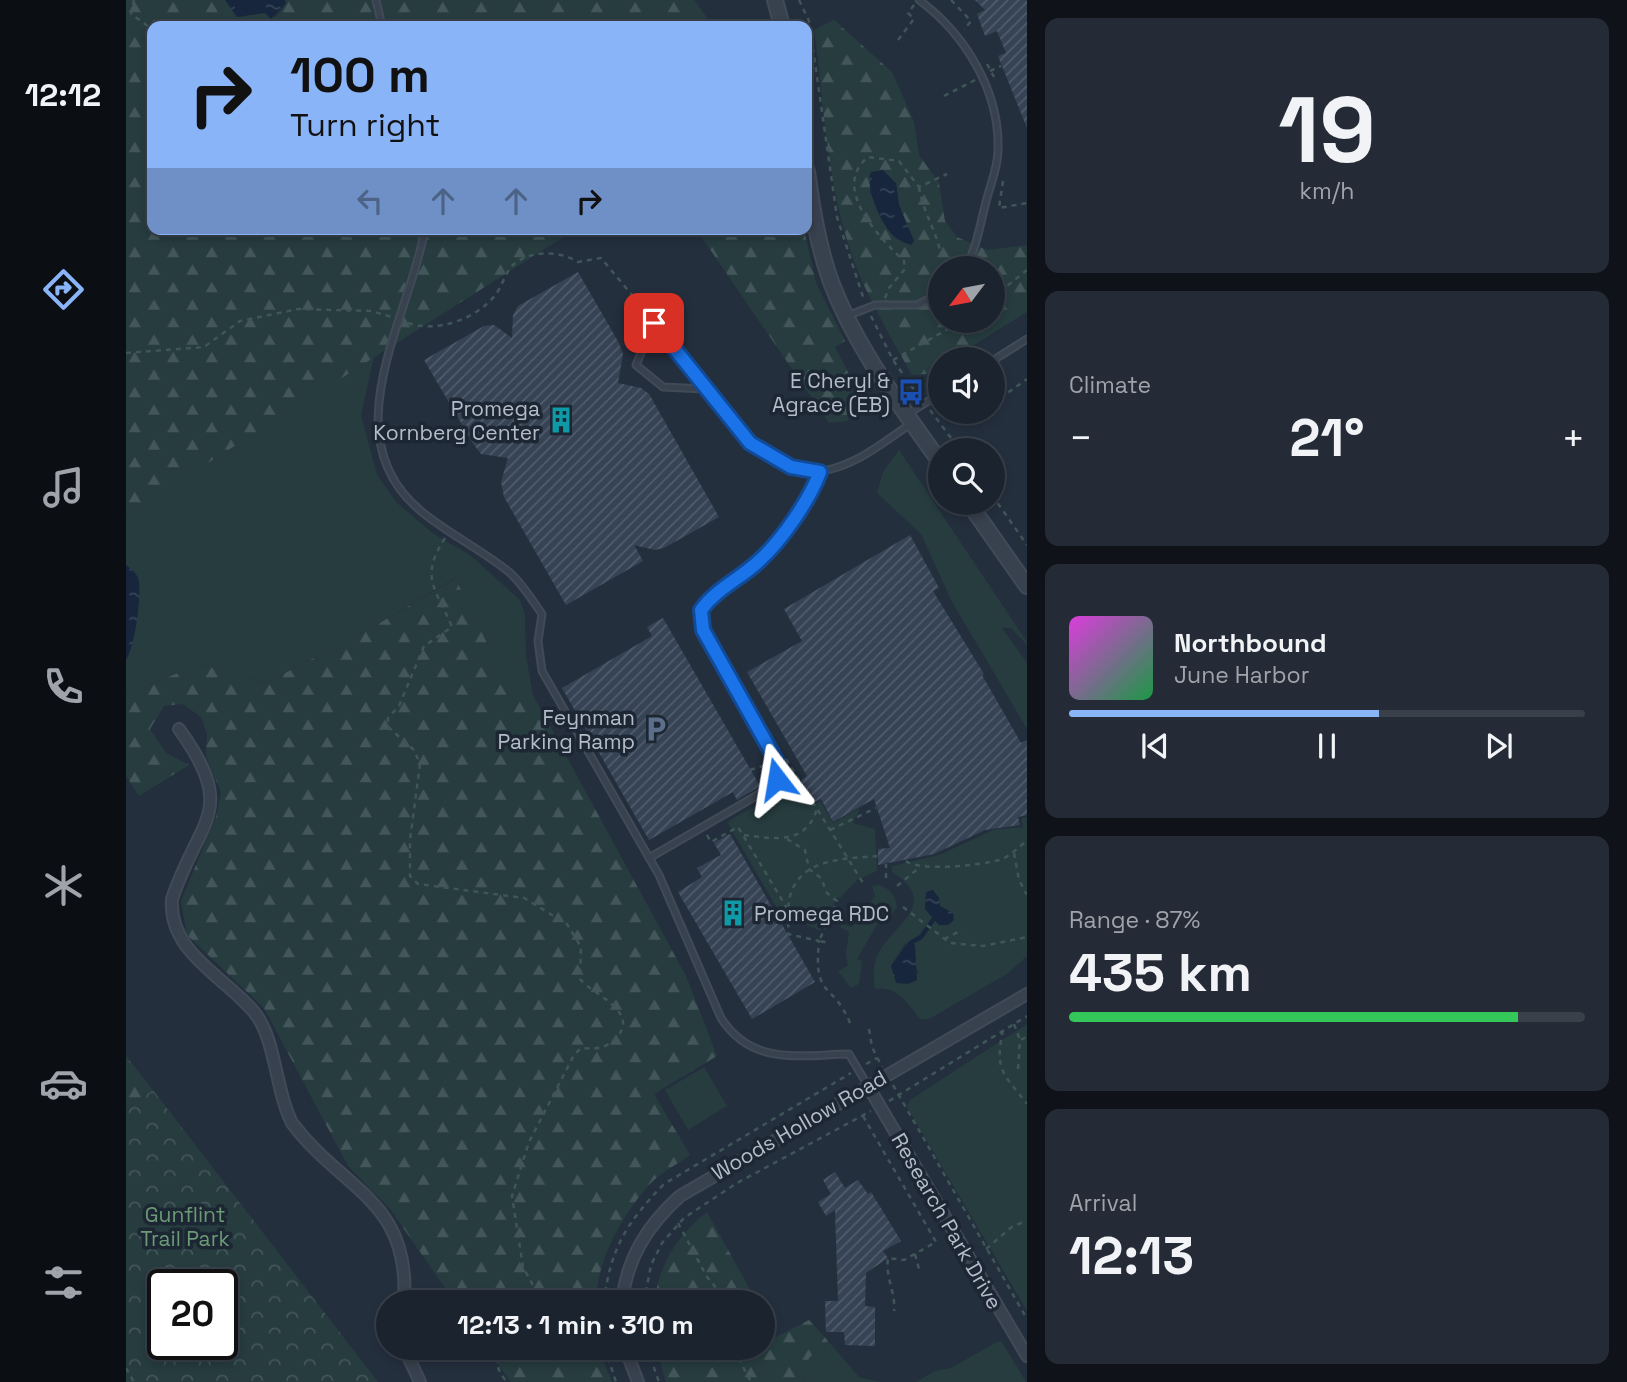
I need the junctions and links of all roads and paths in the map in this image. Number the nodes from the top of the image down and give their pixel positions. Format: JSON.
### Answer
{"nodes":[{"id":1,"x":134,"y":0,"type":"edge"},
{"id":2,"x":376,"y":0,"type":"edge"},
{"id":3,"x":775,"y":0,"type":"edge"},
{"id":4,"x":800,"y":0,"type":"edge"},
{"id":5,"x":918,"y":0,"type":"edge"},
{"id":6,"x":381,"y":21,"type":"edge"},
{"id":7,"x":781,"y":21,"type":"edge"},
{"id":8,"x":809,"y":21,"type":"edge"},
{"id":9,"x":147,"y":25,"type":"edge"},
{"id":10,"x":898,"y":40,"type":"dead end"},
{"id":11,"x":812,"y":42,"type":"edge"},
{"id":12,"x":974,"y":81,"type":"dead end"},
{"id":13,"x":944,"y":96,"type":"dead end"},
{"id":14,"x":947,"y":174,"type":"dead end"},
{"id":15,"x":1003,"y":174,"type":"dead end"},
{"id":16,"x":919,"y":187,"type":"junction"},
{"id":17,"x":812,"y":200,"type":"edge"},
{"id":18,"x":1027,"y":203,"type":"edge"},
{"id":19,"x":424,"y":235,"type":"edge"},
{"id":20,"x":941,"y":255,"type":"dead end"},
{"id":21,"x":971,"y":256,"type":"edge"},
{"id":22,"x":1027,"y":270,"type":"edge"},
{"id":23,"x":1005,"y":288,"type":"edge"},
{"id":24,"x":928,"y":299,"type":"edge"},
{"id":25,"x":865,"y":301,"type":"dead end"},
{"id":26,"x":883,"y":304,"type":"junction"},
{"id":27,"x":642,"y":306,"type":"joint"},
{"id":28,"x":870,"y":315,"type":"dead end"},
{"id":29,"x":846,"y":317,"type":"junction"},
{"id":30,"x":400,"y":320,"type":"junction"},
{"id":31,"x":654,"y":323,"type":"junction"},
{"id":32,"x":941,"y":333,"type":"edge"},
{"id":33,"x":1027,"y":339,"type":"edge"},
{"id":34,"x":126,"y":353,"type":"edge"},
{"id":35,"x":1005,"y":353,"type":"edge"},
{"id":36,"x":893,"y":360,"type":"junction"},
{"id":37,"x":1027,"y":379,"type":"edge"},
{"id":38,"x":706,"y":389,"type":"junction"},
{"id":39,"x":915,"y":391,"type":"dead end"},
{"id":40,"x":1005,"y":395,"type":"edge"},
{"id":41,"x":928,"y":404,"type":"edge"},
{"id":42,"x":909,"y":419,"type":"junction"},
{"id":43,"x":928,"y":445,"type":"edge"},
{"id":44,"x":820,"y":472,"type":"junction"},
{"id":45,"x":1005,"y":514,"type":"edge"},
{"id":46,"x":977,"y":515,"type":"edge"},
{"id":47,"x":449,"y":532,"type":"junction"},
{"id":48,"x":1027,"y":545,"type":"edge"},
{"id":49,"x":1027,"y":586,"type":"edge"},
{"id":50,"x":179,"y":729,"type":"dead end"},
{"id":51,"x":777,"y":762,"type":"junction"},
{"id":52,"x":750,"y":770,"type":"dead end"},
{"id":53,"x":876,"y":808,"type":"dead end"},
{"id":54,"x":817,"y":809,"type":"junction"},
{"id":55,"x":703,"y":827,"type":"junction"},
{"id":56,"x":830,"y":830,"type":"junction"},
{"id":57,"x":742,"y":835,"type":"junction"},
{"id":58,"x":796,"y":836,"type":"junction"},
{"id":59,"x":787,"y":839,"type":"junction"},
{"id":60,"x":1027,"y":841,"type":"edge"},
{"id":61,"x":799,"y":845,"type":"junction"},
{"id":62,"x":1014,"y":852,"type":"junction"},
{"id":63,"x":878,"y":856,"type":"dead end"},
{"id":64,"x":649,"y":858,"type":"junction"},
{"id":65,"x":847,"y":859,"type":"junction"},
{"id":66,"x":906,"y":861,"type":"dead end"},
{"id":67,"x":886,"y":864,"type":"dead end"},
{"id":68,"x":920,"y":867,"type":"junction"},
{"id":69,"x":810,"y":869,"type":"junction"},
{"id":70,"x":886,"y":878,"type":"dead end"},
{"id":71,"x":863,"y":883,"type":"dead end"},
{"id":72,"x":897,"y":886,"type":"dead end"},
{"id":73,"x":1027,"y":895,"type":"edge"},
{"id":74,"x":903,"y":908,"type":"dead end"},
{"id":75,"x":788,"y":910,"type":"junction"},
{"id":76,"x":961,"y":930,"type":"dead end"},
{"id":77,"x":1027,"y":937,"type":"edge"},
{"id":78,"x":944,"y":939,"type":"junction"},
{"id":79,"x":819,"y":941,"type":"junction"},
{"id":80,"x":829,"y":943,"type":"dead end"},
{"id":81,"x":1027,"y":994,"type":"edge"},
{"id":82,"x":1027,"y":1016,"type":"edge"},
{"id":83,"x":850,"y":1023,"type":"dead end"},
{"id":84,"x":1014,"y":1024,"type":"junction"},
{"id":85,"x":869,"y":1029,"type":"dead end"},
{"id":86,"x":1003,"y":1030,"type":"junction"},
{"id":87,"x":1027,"y":1037,"type":"edge"},
{"id":88,"x":1020,"y":1040,"type":"junction"},
{"id":89,"x":883,"y":1068,"type":"dead end"},
{"id":90,"x":1018,"y":1069,"type":"dead end"},
{"id":91,"x":840,"y":1079,"type":"dead end"},
{"id":92,"x":891,"y":1082,"type":"dead end"},
{"id":93,"x":867,"y":1086,"type":"junction"},
{"id":94,"x":846,"y":1089,"type":"dead end"},
{"id":95,"x":899,"y":1095,"type":"junction"},
{"id":96,"x":887,"y":1102,"type":"dead end"},
{"id":97,"x":1027,"y":1104,"type":"edge"},
{"id":98,"x":858,"y":1110,"type":"dead end"},
{"id":99,"x":873,"y":1110,"type":"dead end"},
{"id":100,"x":862,"y":1116,"type":"junction"},
{"id":101,"x":1027,"y":1221,"type":"edge"},
{"id":102,"x":678,"y":1223,"type":"junction"},
{"id":103,"x":986,"y":1249,"type":"junction"},
{"id":104,"x":915,"y":1254,"type":"junction"},
{"id":105,"x":919,"y":1269,"type":"dead end"},
{"id":106,"x":404,"y":1290,"type":"edge"},
{"id":107,"x":534,"y":1290,"type":"edge"},
{"id":108,"x":625,"y":1290,"type":"edge"},
{"id":109,"x":646,"y":1290,"type":"edge"},
{"id":110,"x":718,"y":1290,"type":"edge"},
{"id":111,"x":894,"y":1311,"type":"dead end"},
{"id":112,"x":1027,"y":1319,"type":"edge"},
{"id":113,"x":1027,"y":1356,"type":"edge"},
{"id":114,"x":410,"y":1360,"type":"edge"},
{"id":115,"x":496,"y":1360,"type":"edge"},
{"id":116,"x":609,"y":1360,"type":"edge"},
{"id":117,"x":630,"y":1360,"type":"edge"},
{"id":118,"x":651,"y":1360,"type":"edge"},
{"id":119,"x":740,"y":1360,"type":"edge"},
{"id":120,"x":126,"y":1368,"type":"edge"},
{"id":121,"x":134,"y":1382,"type":"edge"},
{"id":122,"x":420,"y":1382,"type":"edge"},
{"id":123,"x":507,"y":1382,"type":"edge"},
{"id":124,"x":616,"y":1382,"type":"edge"},
{"id":125,"x":638,"y":1382,"type":"edge"},
{"id":126,"x":659,"y":1382,"type":"edge"},
{"id":127,"x":751,"y":1382,"type":"edge"}],
"edges":[{"from":1,"to":9,"type":"path"},
{"from":2,"to":6,"type":"lane"},
{"from":3,"to":7,"type":"street"},
{"from":4,"to":8,"type":"path"},
{"from":5,"to":10,"type":"path"},
{"from":5,"to":21,"type":"lane"},
{"from":11,"to":25,"type":"path"},
{"from":12,"to":13,"type":"path"},
{"from":14,"to":16,"type":"path"},
{"from":15,"to":18,"type":"path"},
{"from":16,"to":20,"type":"path"},
{"from":16,"to":26,"type":"path"},
{"from":17,"to":29,"type":"street"},
{"from":19,"to":30,"type":"lane"},
{"from":22,"to":23,"type":"path"},
{"from":24,"to":26,"type":"lane"},
{"from":26,"to":29,"type":"lane"},
{"from":27,"to":30,"type":"path"},
{"from":27,"to":31,"type":"lane"},
{"from":28,"to":36,"type":"path"},
{"from":29,"to":42,"type":"street"},
{"from":30,"to":34,"type":"path"},
{"from":30,"to":47,"type":"lane"},
{"from":31,"to":38,"type":"lane"},
{"from":31,"to":38,"type":"lane"},
{"from":32,"to":36,"type":"path"},
{"from":33,"to":35,"type":"lane"},
{"from":36,"to":39,"type":"path"},
{"from":37,"to":40,"type":"path"},
{"from":38,"to":44,"type":"lane"},
{"from":41,"to":42,"type":"lane"},
{"from":42,"to":43,"type":"street"},
{"from":42,"to":44,"type":"lane"},
{"from":44,"to":51,"type":"lane"},
{"from":45,"to":48,"type":"path"},
{"from":46,"to":49,"type":"street"},
{"from":47,"to":64,"type":"lane"},
{"from":47,"to":107,"type":"path"},
{"from":50,"to":106,"type":"street"},
{"from":51,"to":52,"type":"path"},
{"from":51,"to":54,"type":"path"},
{"from":51,"to":55,"type":"lane"},
{"from":53,"to":56,"type":"path"},
{"from":54,"to":56,"type":"path"},
{"from":54,"to":58,"type":"path"},
{"from":55,"to":57,"type":"path"},
{"from":55,"to":64,"type":"lane"},
{"from":56,"to":65,"type":"path"},
{"from":57,"to":59,"type":"path"},
{"from":57,"to":75,"type":"path"},
{"from":58,"to":59,"type":"path"},
{"from":58,"to":61,"type":"path"},
{"from":59,"to":61,"type":"path"},
{"from":60,"to":62,"type":"path"},
{"from":61,"to":69,"type":"path"},
{"from":62,"to":68,"type":"path"},
{"from":62,"to":73,"type":"path"},
{"from":63,"to":65,"type":"path"},
{"from":64,"to":93,"type":"lane"},
{"from":65,"to":69,"type":"path"},
{"from":65,"to":71,"type":"path"},
{"from":66,"to":68,"type":"path"},
{"from":67,"to":70,"type":"path"},
{"from":68,"to":72,"type":"path"},
{"from":69,"to":75,"type":"path"},
{"from":69,"to":79,"type":"path"},
{"from":74,"to":78,"type":"path"},
{"from":75,"to":79,"type":"path"},
{"from":76,"to":78,"type":"path"},
{"from":77,"to":78,"type":"path"},
{"from":79,"to":80,"type":"path"},
{"from":79,"to":83,"type":"path"},
{"from":81,"to":93,"type":"street","name":"Woods Hollow Road"},
{"from":82,"to":84,"type":"path"},
{"from":84,"to":86,"type":"path"},
{"from":84,"to":88,"type":"path"},
{"from":85,"to":89,"type":"path"},
{"from":86,"to":95,"type":"path"},
{"from":86,"to":97,"type":"path"},
{"from":87,"to":88,"type":"path"},
{"from":88,"to":90,"type":"path"},
{"from":91,"to":94,"type":"path"},
{"from":92,"to":95,"type":"path"},
{"from":93,"to":108,"type":"street","name":"Woods Hollow Road"},
{"from":93,"to":113,"type":"street","name":"Research Park Drive"},
{"from":95,"to":96,"type":"path"},
{"from":95,"to":103,"type":"path"},
{"from":98,"to":100,"type":"path"},
{"from":99,"to":100,"type":"path"},
{"from":100,"to":102,"type":"path"},
{"from":100,"to":104,"type":"path"},
{"from":101,"to":103,"type":"path"},
{"from":102,"to":109,"type":"path"},
{"from":102,"to":110,"type":"path"},
{"from":103,"to":112,"type":"path"},
{"from":104,"to":105,"type":"path"},
{"from":104,"to":111,"type":"path"},
{"from":114,"to":122,"type":"street"},
{"from":115,"to":123,"type":"path"},
{"from":116,"to":124,"type":"path"},
{"from":117,"to":125,"type":"street"},
{"from":118,"to":126,"type":"path"},
{"from":119,"to":127,"type":"path"},
{"from":120,"to":121,"type":"path"}]}
